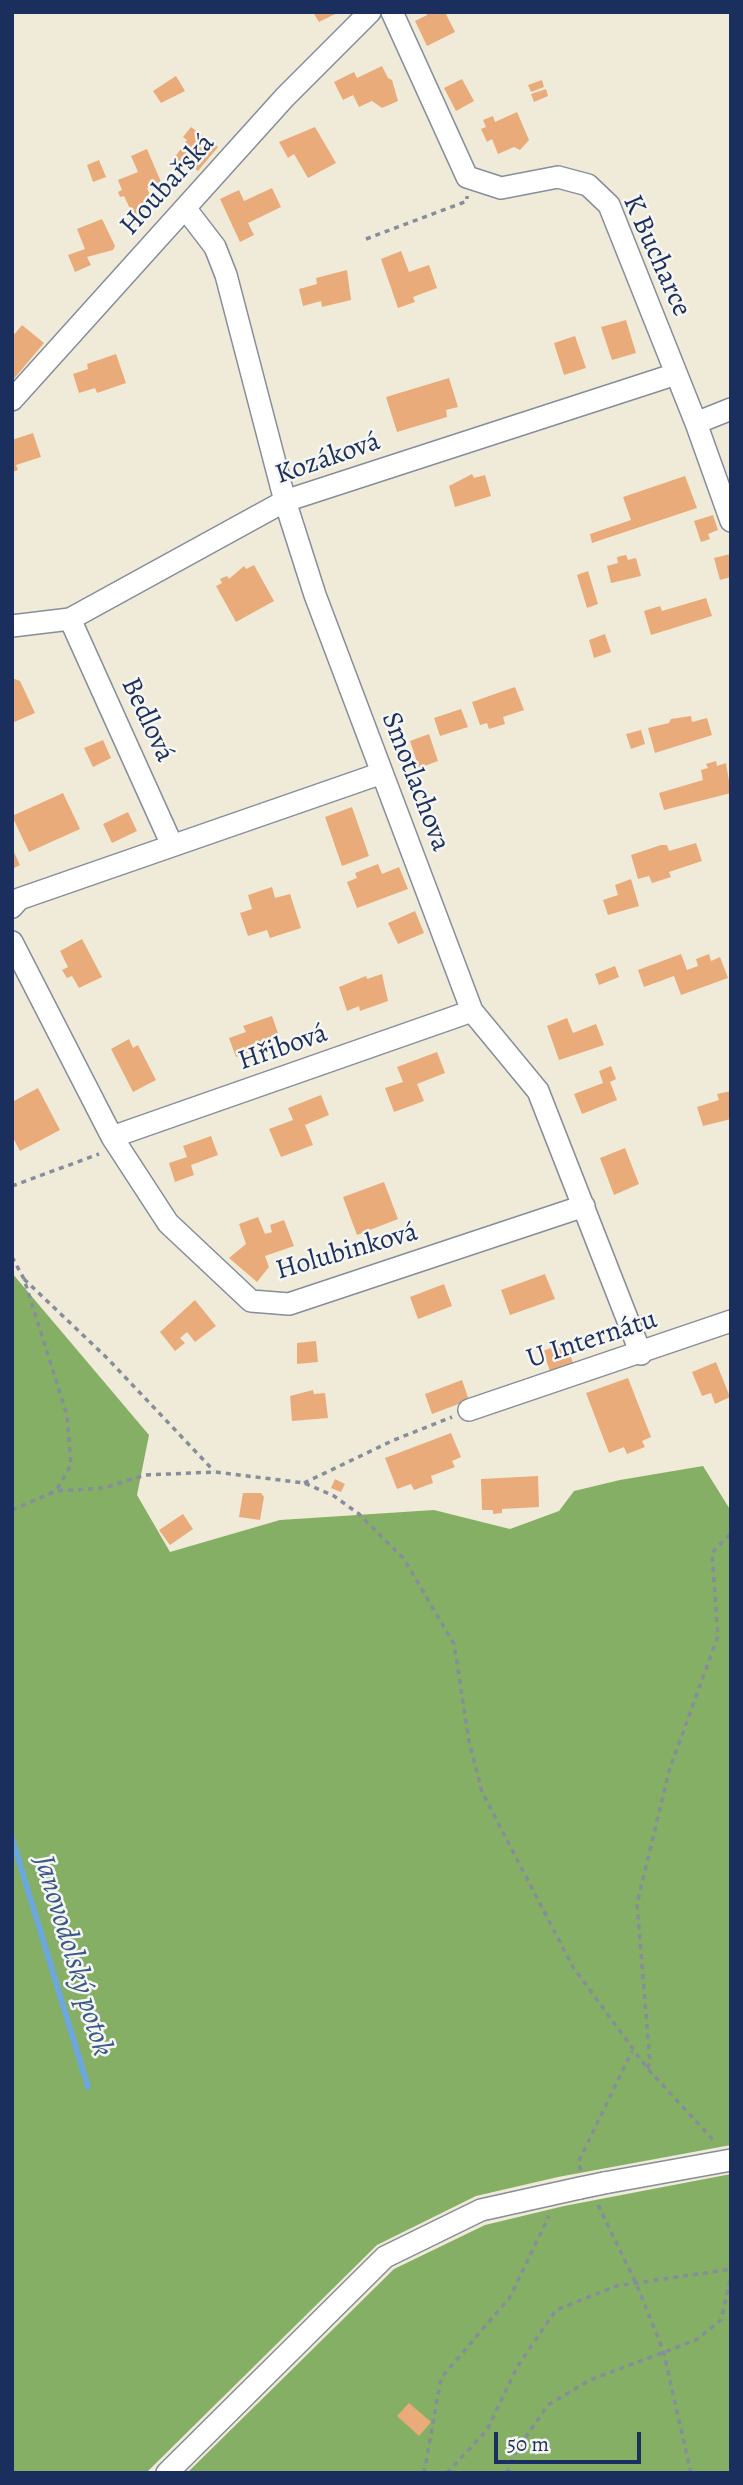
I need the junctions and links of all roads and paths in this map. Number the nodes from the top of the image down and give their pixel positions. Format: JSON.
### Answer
{"nodes":[{"id":1,"x":370,"y":12,"type":"edge"},
{"id":2,"x":392,"y":12,"type":"edge"},
{"id":3,"x":467,"y":177,"type":"junction"},
{"id":4,"x":185,"y":208,"type":"junction"},
{"id":5,"x":366,"y":239,"type":"dead end"},
{"id":6,"x":676,"y":374,"type":"junction"},
{"id":7,"x":12,"y":400,"type":"edge"},
{"id":8,"x":731,"y":409,"type":"edge"},
{"id":9,"x":696,"y":423,"type":"junction"},
{"id":10,"x":285,"y":501,"type":"junction"},
{"id":11,"x":731,"y":522,"type":"edge"},
{"id":12,"x":71,"y":619,"type":"junction"},
{"id":13,"x":12,"y":626,"type":"edge"},
{"id":14,"x":382,"y":773,"type":"junction"},
{"id":15,"x":172,"y":845,"type":"junction"},
{"id":16,"x":12,"y":907,"type":"edge"},
{"id":17,"x":12,"y":942,"type":"edge"},
{"id":18,"x":472,"y":1011,"type":"junction"},
{"id":19,"x":112,"y":1138,"type":"junction"},
{"id":20,"x":12,"y":1186,"type":"edge"},
{"id":21,"x":584,"y":1206,"type":"junction"},
{"id":22,"x":12,"y":1256,"type":"edge"},
{"id":23,"x":24,"y":1279,"type":"junction"},
{"id":24,"x":731,"y":1321,"type":"edge"},
{"id":25,"x":641,"y":1354,"type":"junction"},
{"id":26,"x":470,"y":1410,"type":"joint"},
{"id":27,"x":215,"y":1472,"type":"junction"},
{"id":28,"x":304,"y":1483,"type":"junction"},
{"id":29,"x":56,"y":1491,"type":"junction"},
{"id":30,"x":12,"y":1510,"type":"edge"},
{"id":31,"x":731,"y":1533,"type":"edge"},
{"id":32,"x":632,"y":2050,"type":"junction"},
{"id":33,"x":647,"y":2068,"type":"junction"},
{"id":34,"x":730,"y":2160,"type":"edge"},
{"id":35,"x":585,"y":2187,"type":"junction"},
{"id":36,"x":731,"y":2269,"type":"edge"},
{"id":37,"x":731,"y":2276,"type":"edge"},
{"id":38,"x":636,"y":2283,"type":"junction"},
{"id":39,"x":663,"y":2350,"type":"junction"},
{"id":40,"x":167,"y":2473,"type":"edge"},
{"id":41,"x":425,"y":2473,"type":"edge"},
{"id":42,"x":447,"y":2473,"type":"edge"},
{"id":43,"x":507,"y":2473,"type":"edge"},
{"id":44,"x":691,"y":2473,"type":"edge"}],
"edges":[{"from":1,"to":4,"type":"street","name":"Houbařská"},
{"from":2,"to":3,"type":"street"},
{"from":3,"to":5,"type":"path"},
{"from":3,"to":6,"type":"street","name":"K Bucharce"},
{"from":4,"to":7,"type":"street","name":"Houbařská"},
{"from":4,"to":10,"type":"street","name":"Smotlachova"},
{"from":6,"to":9,"type":"street","name":"K Bucharce"},
{"from":6,"to":10,"type":"street","name":"Kozáková"},
{"from":8,"to":9,"type":"street"},
{"from":9,"to":11,"type":"street","name":"K Bucharce"},
{"from":10,"to":12,"type":"street","name":"Kozáková"},
{"from":10,"to":14,"type":"street","name":"Smotlachova"},
{"from":12,"to":13,"type":"street","name":"Kozáková"},
{"from":12,"to":15,"type":"street","name":"Bedlová"},
{"from":14,"to":15,"type":"street"},
{"from":14,"to":18,"type":"street","name":"Smotlachova"},
{"from":15,"to":16,"type":"street"},
{"from":17,"to":19,"type":"street"},
{"from":18,"to":19,"type":"street","name":"Hřibová"},
{"from":18,"to":21,"type":"street","name":"Smotlachova"},
{"from":19,"to":20,"type":"path"},
{"from":19,"to":21,"type":"street","name":"Holubinková"},
{"from":21,"to":25,"type":"street","name":"Smotlachova"},
{"from":22,"to":23,"type":"path"},
{"from":23,"to":27,"type":"path"},
{"from":23,"to":29,"type":"path"},
{"from":24,"to":25,"type":"street","name":"U Internátu"},
{"from":25,"to":26,"type":"street","name":"U Internátu"},
{"from":26,"to":28,"type":"path"},
{"from":27,"to":28,"type":"path"},
{"from":27,"to":29,"type":"path"},
{"from":28,"to":32,"type":"path"},
{"from":29,"to":30,"type":"path"},
{"from":31,"to":33,"type":"path"},
{"from":32,"to":33,"type":"path"},
{"from":32,"to":35,"type":"path"},
{"from":33,"to":34,"type":"path"},
{"from":34,"to":35,"type":"street"},
{"from":35,"to":38,"type":"path"},
{"from":35,"to":40,"type":"street"},
{"from":35,"to":41,"type":"path"},
{"from":36,"to":38,"type":"path"},
{"from":37,"to":39,"type":"path"},
{"from":38,"to":39,"type":"path"},
{"from":38,"to":42,"type":"path"},
{"from":39,"to":43,"type":"path"},
{"from":39,"to":44,"type":"path"}]}
